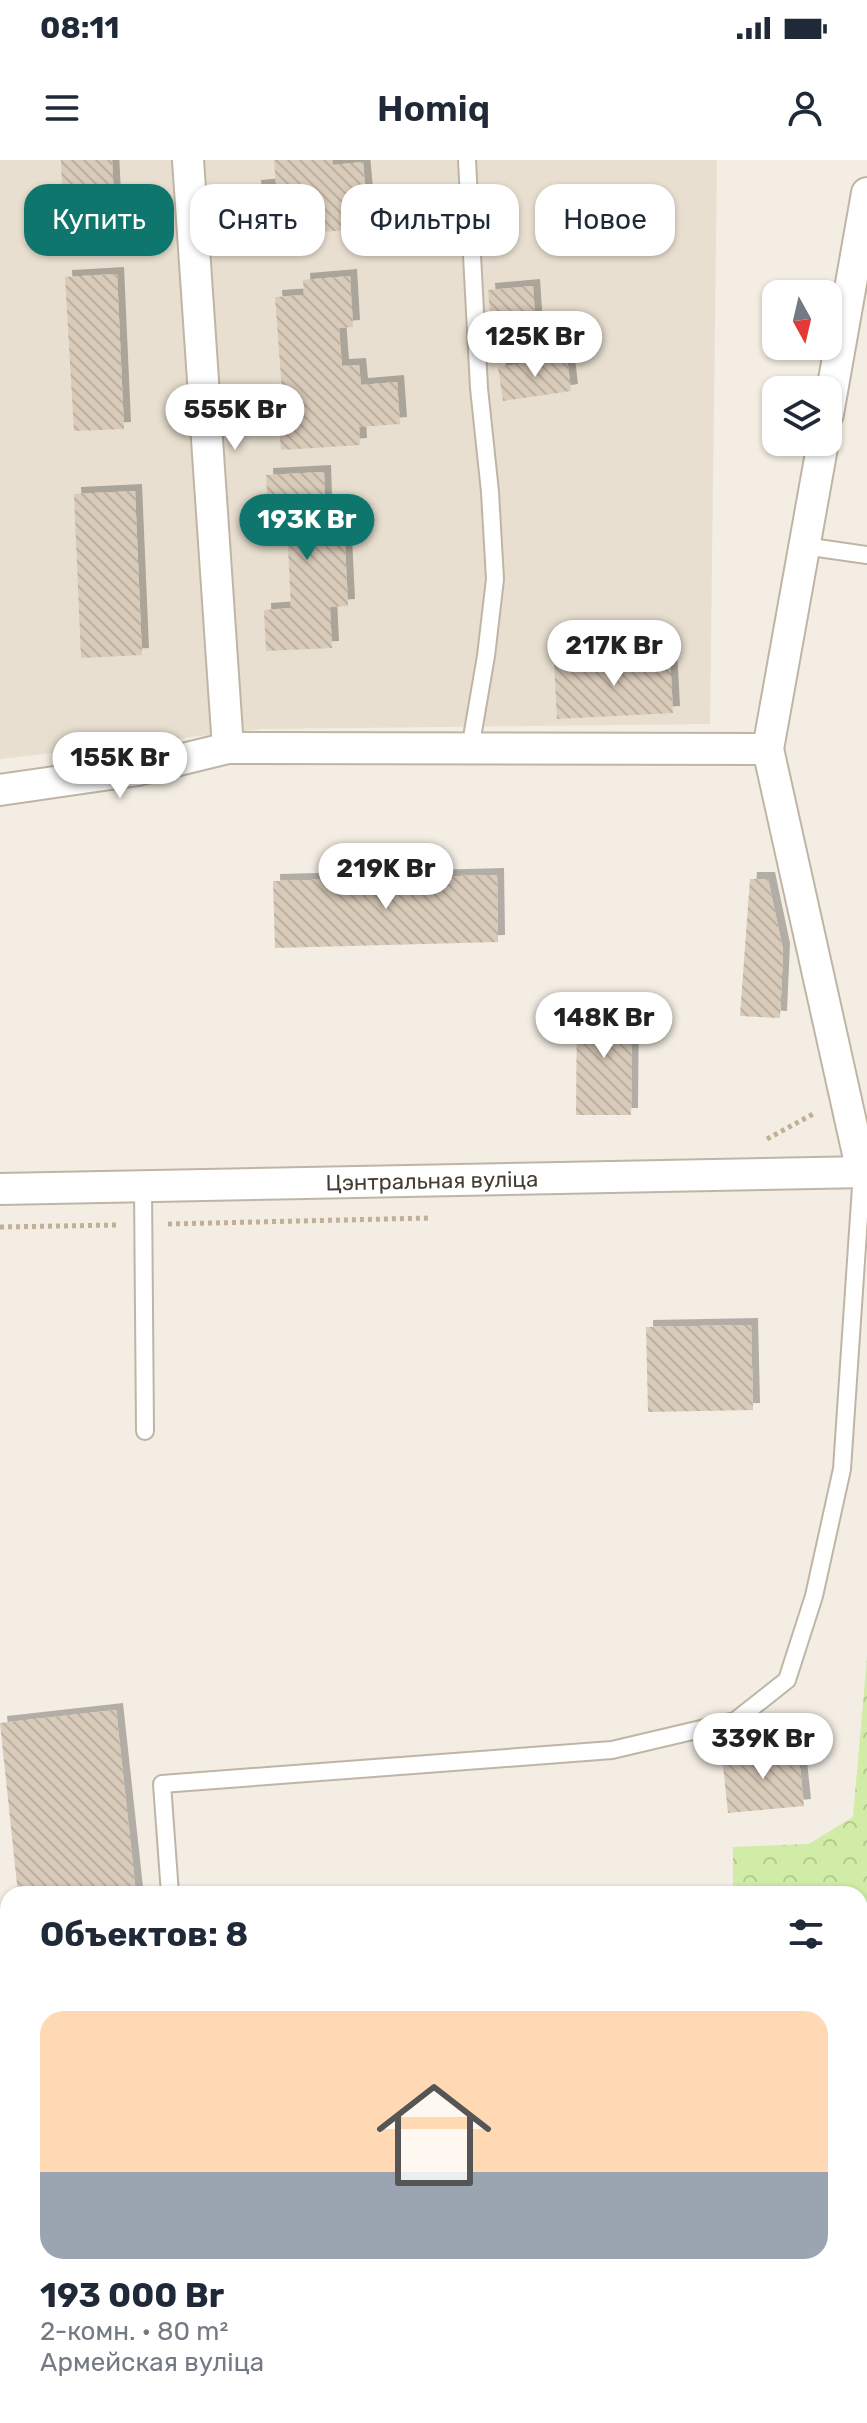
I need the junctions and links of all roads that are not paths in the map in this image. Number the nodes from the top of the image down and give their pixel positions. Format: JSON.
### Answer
{"nodes":[{"id":1,"x":188,"y":160,"type":"edge"},
{"id":2,"x":467,"y":160,"type":"edge"},
{"id":3,"x":867,"y":193,"type":"edge"},
{"id":4,"x":835,"y":376,"type":"edge"},
{"id":5,"x":820,"y":456,"type":"edge"},
{"id":6,"x":804,"y":546,"type":"junction"},
{"id":7,"x":867,"y":555,"type":"edge"},
{"id":8,"x":228,"y":748,"type":"junction"},
{"id":9,"x":470,"y":749,"type":"junction"},
{"id":10,"x":768,"y":749,"type":"junction"},
{"id":11,"x":0,"y":790,"type":"edge"},
{"id":12,"x":865,"y":1172,"type":"edge"},
{"id":13,"x":143,"y":1188,"type":"junction"},
{"id":14,"x":0,"y":1189,"type":"edge"},
{"id":15,"x":145,"y":1431,"type":"dead end"},
{"id":16,"x":169,"y":1886,"type":"edge"}],
"edges":[{"from":1,"to":8,"type":"street"},
{"from":2,"to":9,"type":"lane"},
{"from":3,"to":4,"type":"street"},
{"from":5,"to":6,"type":"street"},
{"from":6,"to":7,"type":"lane"},
{"from":6,"to":10,"type":"street"},
{"from":8,"to":9,"type":"street"},
{"from":8,"to":11,"type":"street"},
{"from":9,"to":10,"type":"street"},
{"from":10,"to":12,"type":"street"},
{"from":12,"to":13,"type":"street","name":"Цэнтральная вуліца"},
{"from":12,"to":16,"type":"lane"},
{"from":13,"to":14,"type":"street","name":"Цэнтральная вуліца"},
{"from":13,"to":15,"type":"lane"}]}
